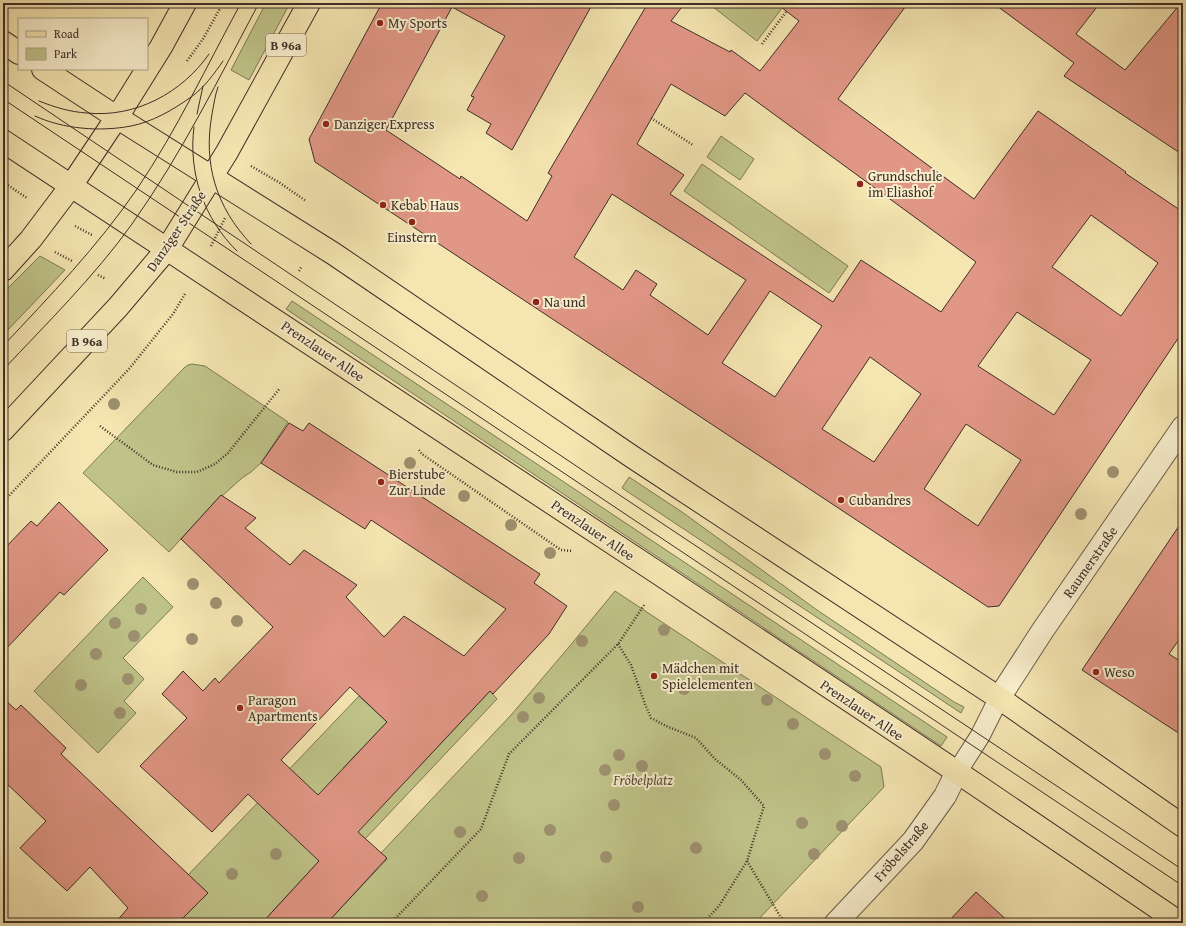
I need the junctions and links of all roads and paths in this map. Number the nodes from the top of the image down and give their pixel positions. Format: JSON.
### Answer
{"nodes":[{"id":1,"x":185,"y":3,"type":"edge"},
{"id":2,"x":223,"y":3,"type":"edge"},
{"id":3,"x":308,"y":3,"type":"edge"},
{"id":4,"x":786,"y":12,"type":"dead end"},
{"id":5,"x":3,"y":42,"type":"edge"},
{"id":6,"x":762,"y":44,"type":"dead end"},
{"id":7,"x":18,"y":52,"type":"edge"},
{"id":8,"x":187,"y":61,"type":"dead end"},
{"id":9,"x":148,"y":69,"type":"edge"},
{"id":10,"x":45,"y":70,"type":"edge"},
{"id":11,"x":147,"y":70,"type":"edge"},
{"id":12,"x":117,"y":117,"type":"junction"},
{"id":13,"x":651,"y":118,"type":"dead end"},
{"id":14,"x":3,"y":141,"type":"edge"},
{"id":15,"x":693,"y":145,"type":"dead end"},
{"id":16,"x":212,"y":177,"type":"junction"},
{"id":17,"x":72,"y":186,"type":"junction"},
{"id":18,"x":167,"y":248,"type":"junction"},
{"id":19,"x":49,"y":249,"type":"dead end"},
{"id":20,"x":72,"y":261,"type":"dead end"},
{"id":21,"x":3,"y":270,"type":"edge"},
{"id":22,"x":166,"y":322,"type":"dead end"},
{"id":23,"x":280,"y":388,"type":"dead end"},
{"id":24,"x":100,"y":426,"type":"dead end"},
{"id":25,"x":1183,"y":427,"type":"edge"},
{"id":26,"x":3,"y":430,"type":"edge"},
{"id":27,"x":3,"y":502,"type":"edge"},
{"id":28,"x":645,"y":604,"type":"dead end"},
{"id":29,"x":618,"y":644,"type":"junction"},
{"id":30,"x":999,"y":698,"type":"junction"},
{"id":31,"x":957,"y":772,"type":"junction"},
{"id":32,"x":1183,"y":826,"type":"edge"},
{"id":33,"x":747,"y":861,"type":"junction"},
{"id":34,"x":391,"y":923,"type":"edge"},
{"id":35,"x":703,"y":923,"type":"edge"},
{"id":36,"x":786,"y":923,"type":"edge"},
{"id":37,"x":836,"y":923,"type":"edge"},
{"id":38,"x":1180,"y":923,"type":"edge"}],
"edges":[{"from":1,"to":9,"type":"main road"},
{"from":2,"to":8,"type":"path"},
{"from":3,"to":16,"type":"main road","name":"Danziger Straße","number":"B 96a"},
{"from":4,"to":6,"type":"path"},
{"from":5,"to":7,"type":"main road"},
{"from":10,"to":12,"type":"main road"},
{"from":11,"to":12,"type":"main road"},
{"from":12,"to":16,"type":"main road"},
{"from":12,"to":17,"type":"main road"},
{"from":13,"to":15,"type":"path"},
{"from":14,"to":17,"type":"main road","name":"Prenzlauer Allee"},
{"from":16,"to":18,"type":"main road","name":"Danziger Straße","number":"B 96a"},
{"from":16,"to":30,"type":"main road"},
{"from":17,"to":18,"type":"main road","name":"Prenzlauer Allee"},
{"from":17,"to":21,"type":"main road"},
{"from":18,"to":26,"type":"main road","name":"Danziger Straße","number":"B 96a"},
{"from":18,"to":31,"type":"main road","name":"Prenzlauer Allee"},
{"from":19,"to":20,"type":"path"},
{"from":22,"to":27,"type":"path"},
{"from":23,"to":24,"type":"path"},
{"from":25,"to":30,"type":"street","name":"Raumerstraße"},
{"from":28,"to":29,"type":"path"},
{"from":29,"to":33,"type":"path"},
{"from":29,"to":34,"type":"path"},
{"from":30,"to":31,"type":"lane"},
{"from":30,"to":32,"type":"main road"},
{"from":31,"to":37,"type":"street","name":"Fröbelstraße"},
{"from":31,"to":38,"type":"main road","name":"Prenzlauer Allee"},
{"from":33,"to":35,"type":"path"},
{"from":33,"to":36,"type":"path"}]}
